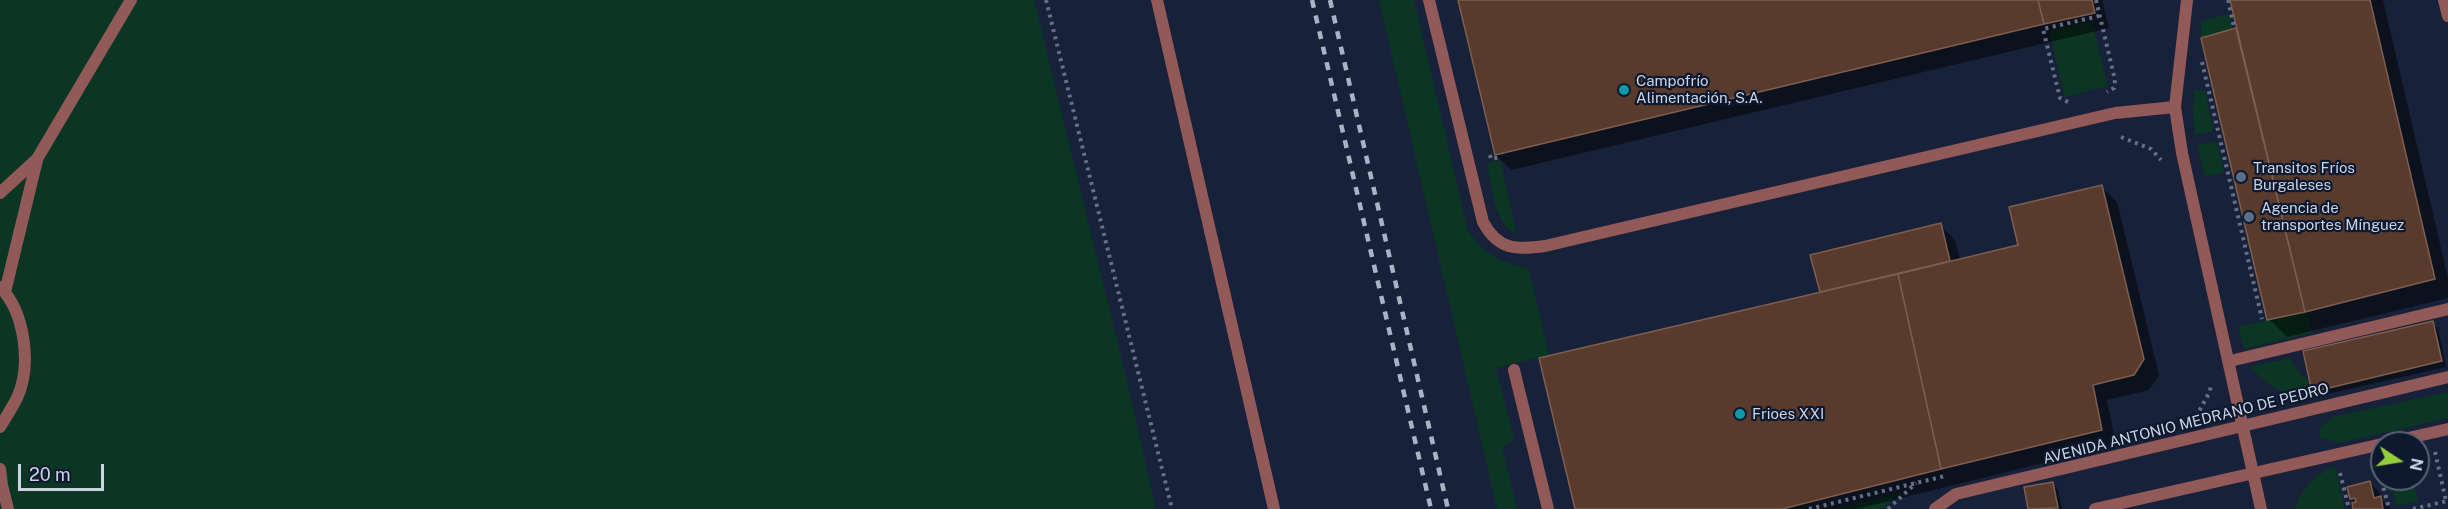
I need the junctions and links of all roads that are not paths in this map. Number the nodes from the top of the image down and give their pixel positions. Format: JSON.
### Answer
{"nodes":[{"id":1,"x":131,"y":0,"type":"edge"},
{"id":2,"x":1157,"y":0,"type":"edge"},
{"id":3,"x":1429,"y":0,"type":"edge"},
{"id":4,"x":2187,"y":0,"type":"edge"},
{"id":5,"x":2444,"y":0,"type":"edge"},
{"id":6,"x":2448,"y":16,"type":"edge"},
{"id":7,"x":2175,"y":107,"type":"junction"},
{"id":8,"x":37,"y":159,"type":"junction"},
{"id":9,"x":0,"y":193,"type":"edge"},
{"id":10,"x":3,"y":290,"type":"edge"},
{"id":11,"x":2448,"y":309,"type":"edge"},
{"id":12,"x":2230,"y":361,"type":"junction"},
{"id":13,"x":1514,"y":370,"type":"dead end"},
{"id":14,"x":2448,"y":377,"type":"edge"},
{"id":15,"x":2243,"y":424,"type":"junction"},
{"id":16,"x":0,"y":427,"type":"edge"},
{"id":17,"x":2448,"y":429,"type":"edge"},
{"id":18,"x":2430,"y":433,"type":"edge"},
{"id":19,"x":2370,"y":447,"type":"edge"},
{"id":20,"x":0,"y":469,"type":"edge"},
{"id":21,"x":2253,"y":474,"type":"junction"},
{"id":22,"x":8,"y":509,"type":"edge"},
{"id":23,"x":1274,"y":509,"type":"edge"},
{"id":24,"x":1548,"y":509,"type":"edge"},
{"id":25,"x":1935,"y":509,"type":"edge"},
{"id":26,"x":2096,"y":509,"type":"edge"},
{"id":27,"x":2261,"y":509,"type":"edge"}],
"edges":[{"from":1,"to":8,"type":"street"},
{"from":2,"to":23,"type":"street"},
{"from":3,"to":7,"type":"street"},
{"from":4,"to":7,"type":"street"},
{"from":5,"to":6,"type":"street"},
{"from":7,"to":12,"type":"street"},
{"from":8,"to":9,"type":"street"},
{"from":8,"to":10,"type":"street"},
{"from":10,"to":16,"type":"street"},
{"from":11,"to":12,"type":"street"},
{"from":12,"to":15,"type":"street"},
{"from":13,"to":24,"type":"street"},
{"from":14,"to":15,"type":"street","name":"AVENIDA ANTONIO MEDRANO DE PEDRO"},
{"from":15,"to":21,"type":"street"},
{"from":15,"to":25,"type":"street","name":"AVENIDA ANTONIO MEDRANO DE PEDRO"},
{"from":17,"to":18,"type":"street"},
{"from":19,"to":21,"type":"street"},
{"from":20,"to":22,"type":"street"},
{"from":21,"to":26,"type":"street"},
{"from":21,"to":27,"type":"street"}]}
